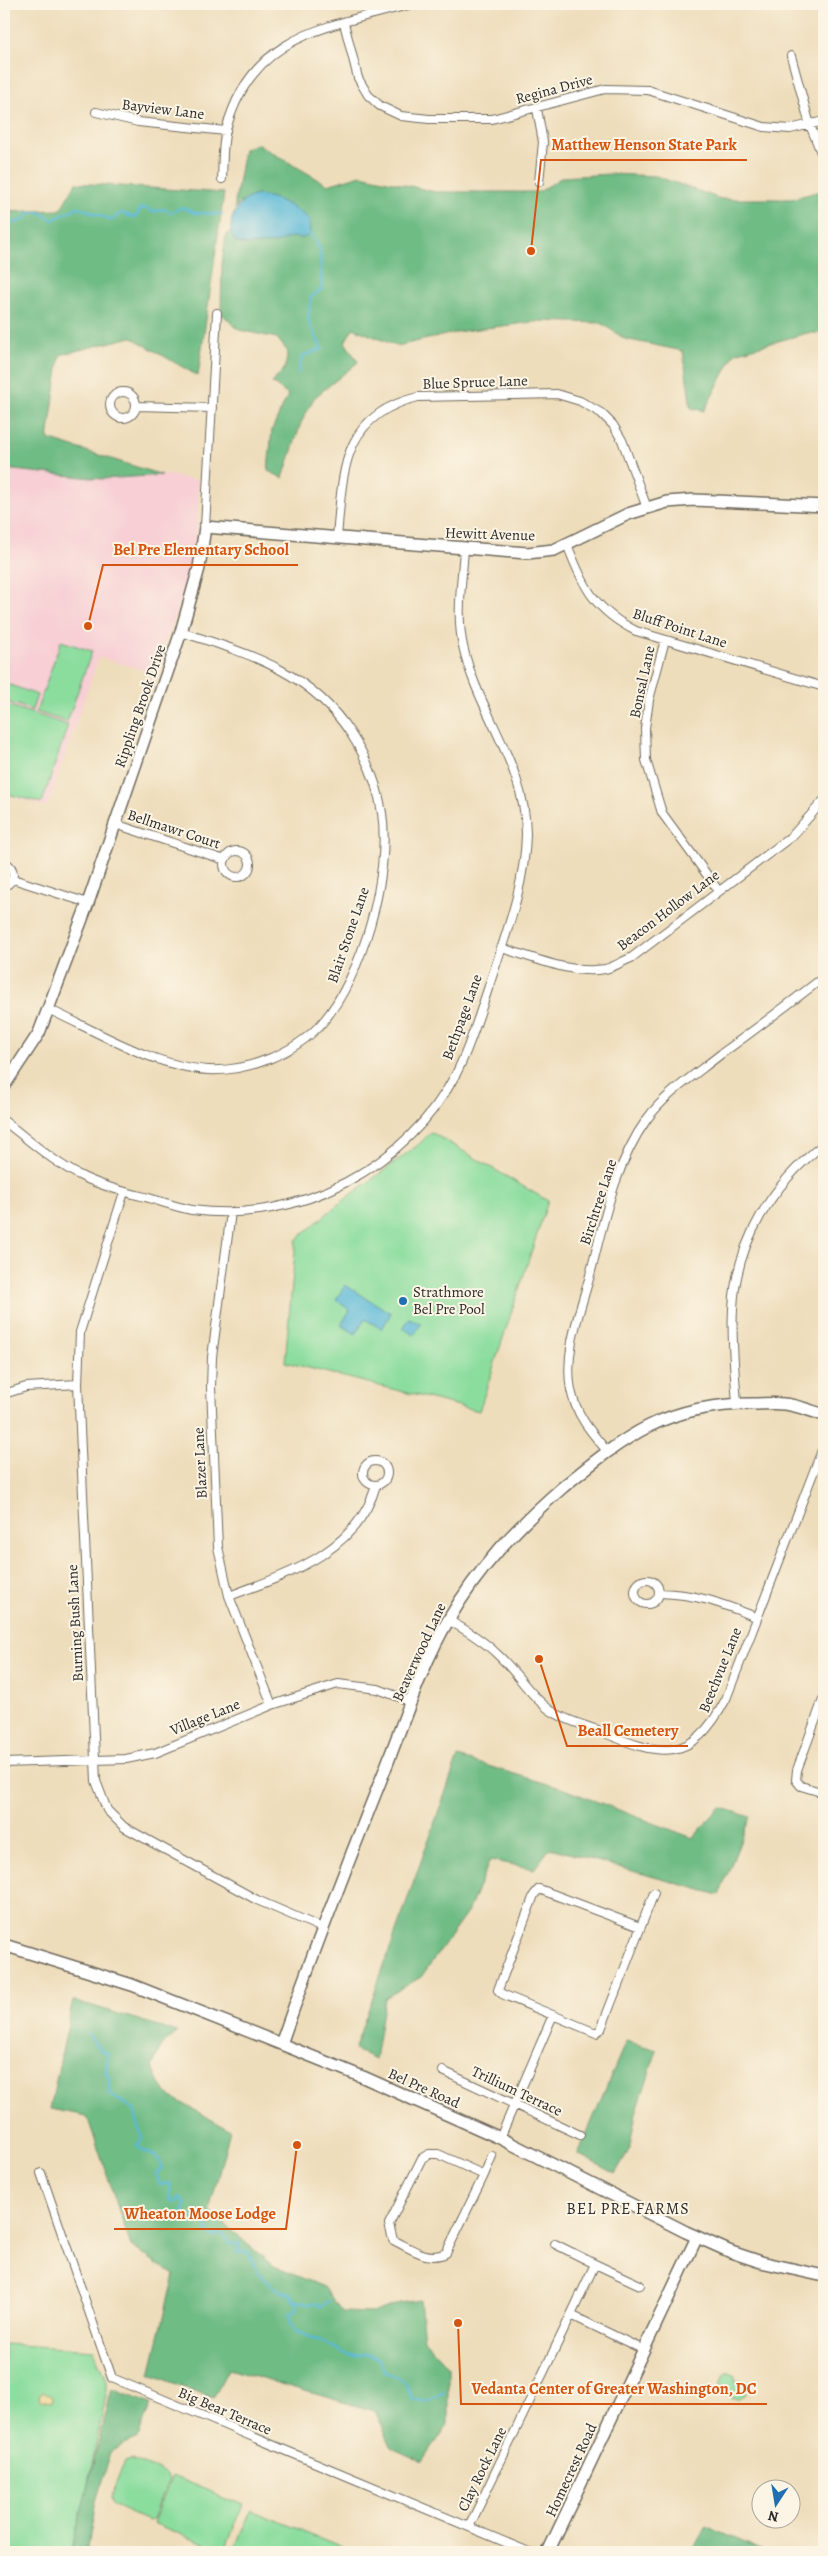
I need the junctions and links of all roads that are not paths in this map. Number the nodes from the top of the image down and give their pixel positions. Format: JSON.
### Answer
{"nodes":[{"id":1,"x":412,"y":4,"type":"edge"},
{"id":2,"x":344,"y":23,"type":"junction"},
{"id":3,"x":791,"y":56,"type":"dead end"},
{"id":4,"x":537,"y":109,"type":"junction"},
{"id":5,"x":96,"y":112,"type":"dead end"},
{"id":6,"x":824,"y":120,"type":"edge"},
{"id":7,"x":810,"y":125,"type":"junction"},
{"id":8,"x":226,"y":130,"type":"junction"},
{"id":9,"x":824,"y":160,"type":"edge"},
{"id":10,"x":222,"y":179,"type":"dead end"},
{"id":11,"x":540,"y":182,"type":"dead end"},
{"id":12,"x":218,"y":313,"type":"dead end"},
{"id":13,"x":136,"y":406,"type":"dead end"},
{"id":14,"x":212,"y":408,"type":"junction"},
{"id":15,"x":824,"y":506,"type":"edge"},
{"id":16,"x":647,"y":508,"type":"junction"},
{"id":17,"x":205,"y":527,"type":"junction"},
{"id":18,"x":337,"y":537,"type":"junction"},
{"id":19,"x":567,"y":544,"type":"junction"},
{"id":20,"x":464,"y":549,"type":"junction"},
{"id":21,"x":181,"y":632,"type":"junction"},
{"id":22,"x":665,"y":640,"type":"junction"},
{"id":23,"x":824,"y":687,"type":"edge"},
{"id":24,"x":824,"y":800,"type":"edge"},
{"id":25,"x":115,"y":824,"type":"junction"},
{"id":26,"x":225,"y":860,"type":"dead end"},
{"id":27,"x":4,"y":862,"type":"edge"},
{"id":28,"x":12,"y":879,"type":"junction"},
{"id":29,"x":4,"y":886,"type":"edge"},
{"id":30,"x":718,"y":890,"type":"junction"},
{"id":31,"x":88,"y":904,"type":"junction"},
{"id":32,"x":502,"y":948,"type":"junction"},
{"id":33,"x":824,"y":977,"type":"edge"},
{"id":34,"x":50,"y":1010,"type":"junction"},
{"id":35,"x":4,"y":1086,"type":"edge"},
{"id":36,"x":4,"y":1121,"type":"edge"},
{"id":37,"x":824,"y":1144,"type":"edge"},
{"id":38,"x":124,"y":1192,"type":"junction"},
{"id":39,"x":231,"y":1212,"type":"junction"},
{"id":40,"x":78,"y":1384,"type":"junction"},
{"id":41,"x":4,"y":1394,"type":"edge"},
{"id":42,"x":737,"y":1404,"type":"junction"},
{"id":43,"x":824,"y":1415,"type":"edge"},
{"id":44,"x":824,"y":1445,"type":"edge"},
{"id":45,"x":607,"y":1451,"type":"junction"},
{"id":46,"x":376,"y":1486,"type":"dead end"},
{"id":47,"x":659,"y":1592,"type":"dead end"},
{"id":48,"x":229,"y":1596,"type":"junction"},
{"id":49,"x":756,"y":1617,"type":"junction"},
{"id":50,"x":448,"y":1620,"type":"junction"},
{"id":51,"x":824,"y":1697,"type":"edge"},
{"id":52,"x":412,"y":1702,"type":"junction"},
{"id":53,"x":272,"y":1705,"type":"junction"},
{"id":54,"x":95,"y":1759,"type":"junction"},
{"id":55,"x":4,"y":1764,"type":"edge"},
{"id":56,"x":824,"y":1793,"type":"edge"},
{"id":57,"x":654,"y":1893,"type":"dead end"},
{"id":58,"x":322,"y":1928,"type":"junction"},
{"id":59,"x":640,"y":1928,"type":"junction"},
{"id":60,"x":4,"y":1945,"type":"edge"},
{"id":61,"x":553,"y":2015,"type":"junction"},
{"id":62,"x":281,"y":2044,"type":"junction"},
{"id":63,"x":443,"y":2071,"type":"dead end"},
{"id":64,"x":516,"y":2105,"type":"junction"},
{"id":65,"x":580,"y":2135,"type":"dead end"},
{"id":66,"x":500,"y":2138,"type":"junction"},
{"id":67,"x":492,"y":2156,"type":"dead end"},
{"id":68,"x":41,"y":2173,"type":"dead end"},
{"id":69,"x":484,"y":2175,"type":"junction"},
{"id":70,"x":697,"y":2237,"type":"junction"},
{"id":71,"x":555,"y":2244,"type":"dead end"},
{"id":72,"x":595,"y":2264,"type":"junction"},
{"id":73,"x":824,"y":2276,"type":"edge"},
{"id":74,"x":640,"y":2285,"type":"dead end"},
{"id":75,"x":572,"y":2315,"type":"junction"},
{"id":76,"x":644,"y":2350,"type":"junction"},
{"id":77,"x":469,"y":2527,"type":"junction"},
{"id":78,"x":529,"y":2552,"type":"edge"},
{"id":79,"x":548,"y":2552,"type":"edge"}],
"edges":[{"from":1,"to":2,"type":"street"},
{"from":2,"to":4,"type":"street","name":"Regina Drive"},
{"from":2,"to":8,"type":"street"},
{"from":3,"to":7,"type":"street"},
{"from":4,"to":7,"type":"street","name":"Regina Drive"},
{"from":4,"to":11,"type":"street"},
{"from":5,"to":8,"type":"street","name":"Bayview Lane"},
{"from":6,"to":7,"type":"street","name":"Regina Drive"},
{"from":7,"to":9,"type":"street"},
{"from":8,"to":10,"type":"street"},
{"from":12,"to":14,"type":"street","name":"Rippling Brook Drive"},
{"from":13,"to":14,"type":"street"},
{"from":14,"to":17,"type":"street","name":"Rippling Brook Drive"},
{"from":15,"to":16,"type":"street","name":"Hewitt Avenue"},
{"from":16,"to":18,"type":"street","name":"Blue Spruce Lane"},
{"from":16,"to":19,"type":"street","name":"Hewitt Avenue"},
{"from":17,"to":18,"type":"street","name":"Hewitt Avenue"},
{"from":17,"to":21,"type":"street","name":"Rippling Brook Drive"},
{"from":18,"to":20,"type":"street","name":"Hewitt Avenue"},
{"from":19,"to":20,"type":"street","name":"Hewitt Avenue"},
{"from":19,"to":22,"type":"street","name":"Bluff Point Lane"},
{"from":20,"to":32,"type":"street","name":"Bethpage Lane"},
{"from":21,"to":25,"type":"street","name":"Rippling Brook Drive"},
{"from":21,"to":34,"type":"street","name":"Blair Stone Lane"},
{"from":22,"to":23,"type":"street","name":"Bluff Point Lane"},
{"from":22,"to":30,"type":"street","name":"Bonsal Lane"},
{"from":24,"to":30,"type":"street","name":"Beacon Hollow Lane"},
{"from":25,"to":26,"type":"street","name":"Bellmawr Court"},
{"from":25,"to":31,"type":"street","name":"Rippling Brook Drive"},
{"from":27,"to":28,"type":"street"},
{"from":28,"to":29,"type":"street"},
{"from":28,"to":31,"type":"street"},
{"from":30,"to":32,"type":"street","name":"Beacon Hollow Lane"},
{"from":31,"to":34,"type":"street","name":"Rippling Brook Drive"},
{"from":32,"to":39,"type":"street","name":"Bethpage Lane"},
{"from":33,"to":45,"type":"street","name":"Birchtree Lane"},
{"from":34,"to":35,"type":"street","name":"Rippling Brook Drive"},
{"from":36,"to":38,"type":"street","name":"Bethpage Lane"},
{"from":37,"to":42,"type":"street"},
{"from":38,"to":39,"type":"street","name":"Bethpage Lane"},
{"from":38,"to":40,"type":"street","name":"Burning Bush Lane"},
{"from":39,"to":48,"type":"street","name":"Blazer Lane"},
{"from":40,"to":41,"type":"street"},
{"from":40,"to":54,"type":"street","name":"Burning Bush Lane"},
{"from":42,"to":43,"type":"street","name":"Beaverwood Lane"},
{"from":42,"to":45,"type":"street","name":"Beaverwood Lane"},
{"from":44,"to":49,"type":"street","name":"Beechvue Lane"},
{"from":45,"to":50,"type":"street","name":"Beaverwood Lane"},
{"from":46,"to":48,"type":"street"},
{"from":47,"to":49,"type":"street"},
{"from":48,"to":53,"type":"street","name":"Blazer Lane"},
{"from":49,"to":50,"type":"street","name":"Beechvue Lane"},
{"from":50,"to":52,"type":"street","name":"Beaverwood Lane"},
{"from":51,"to":56,"type":"street"},
{"from":52,"to":53,"type":"street","name":"Village Lane"},
{"from":52,"to":58,"type":"street","name":"Beaverwood Lane"},
{"from":53,"to":54,"type":"street","name":"Village Lane"},
{"from":54,"to":55,"type":"street","name":"Village Lane"},
{"from":54,"to":58,"type":"street","name":"Burning Bush Lane"},
{"from":57,"to":59,"type":"street"},
{"from":58,"to":62,"type":"street","name":"Beaverwood Lane"},
{"from":59,"to":61,"type":"street"},
{"from":59,"to":61,"type":"street"},
{"from":60,"to":62,"type":"street","name":"Bel Pre Road"},
{"from":61,"to":64,"type":"street"},
{"from":62,"to":66,"type":"street","name":"Bel Pre Road"},
{"from":63,"to":64,"type":"street","name":"Trillium Terrace"},
{"from":64,"to":65,"type":"street","name":"Trillium Terrace"},
{"from":64,"to":66,"type":"street"},
{"from":66,"to":70,"type":"street","name":"Bel Pre Road"},
{"from":67,"to":69,"type":"street"},
{"from":68,"to":77,"type":"street","name":"Big Bear Terrace"},
{"from":69,"to":69,"type":"street"},
{"from":70,"to":73,"type":"street","name":"Bel Pre Road"},
{"from":70,"to":76,"type":"street","name":"Homecrest Road"},
{"from":71,"to":72,"type":"street"},
{"from":72,"to":74,"type":"street"},
{"from":72,"to":75,"type":"street","name":"Clay Rock Lane"},
{"from":75,"to":76,"type":"street"},
{"from":75,"to":77,"type":"street","name":"Clay Rock Lane"},
{"from":76,"to":79,"type":"street","name":"Homecrest Road"},
{"from":77,"to":78,"type":"street","name":"Big Bear Terrace"}]}
